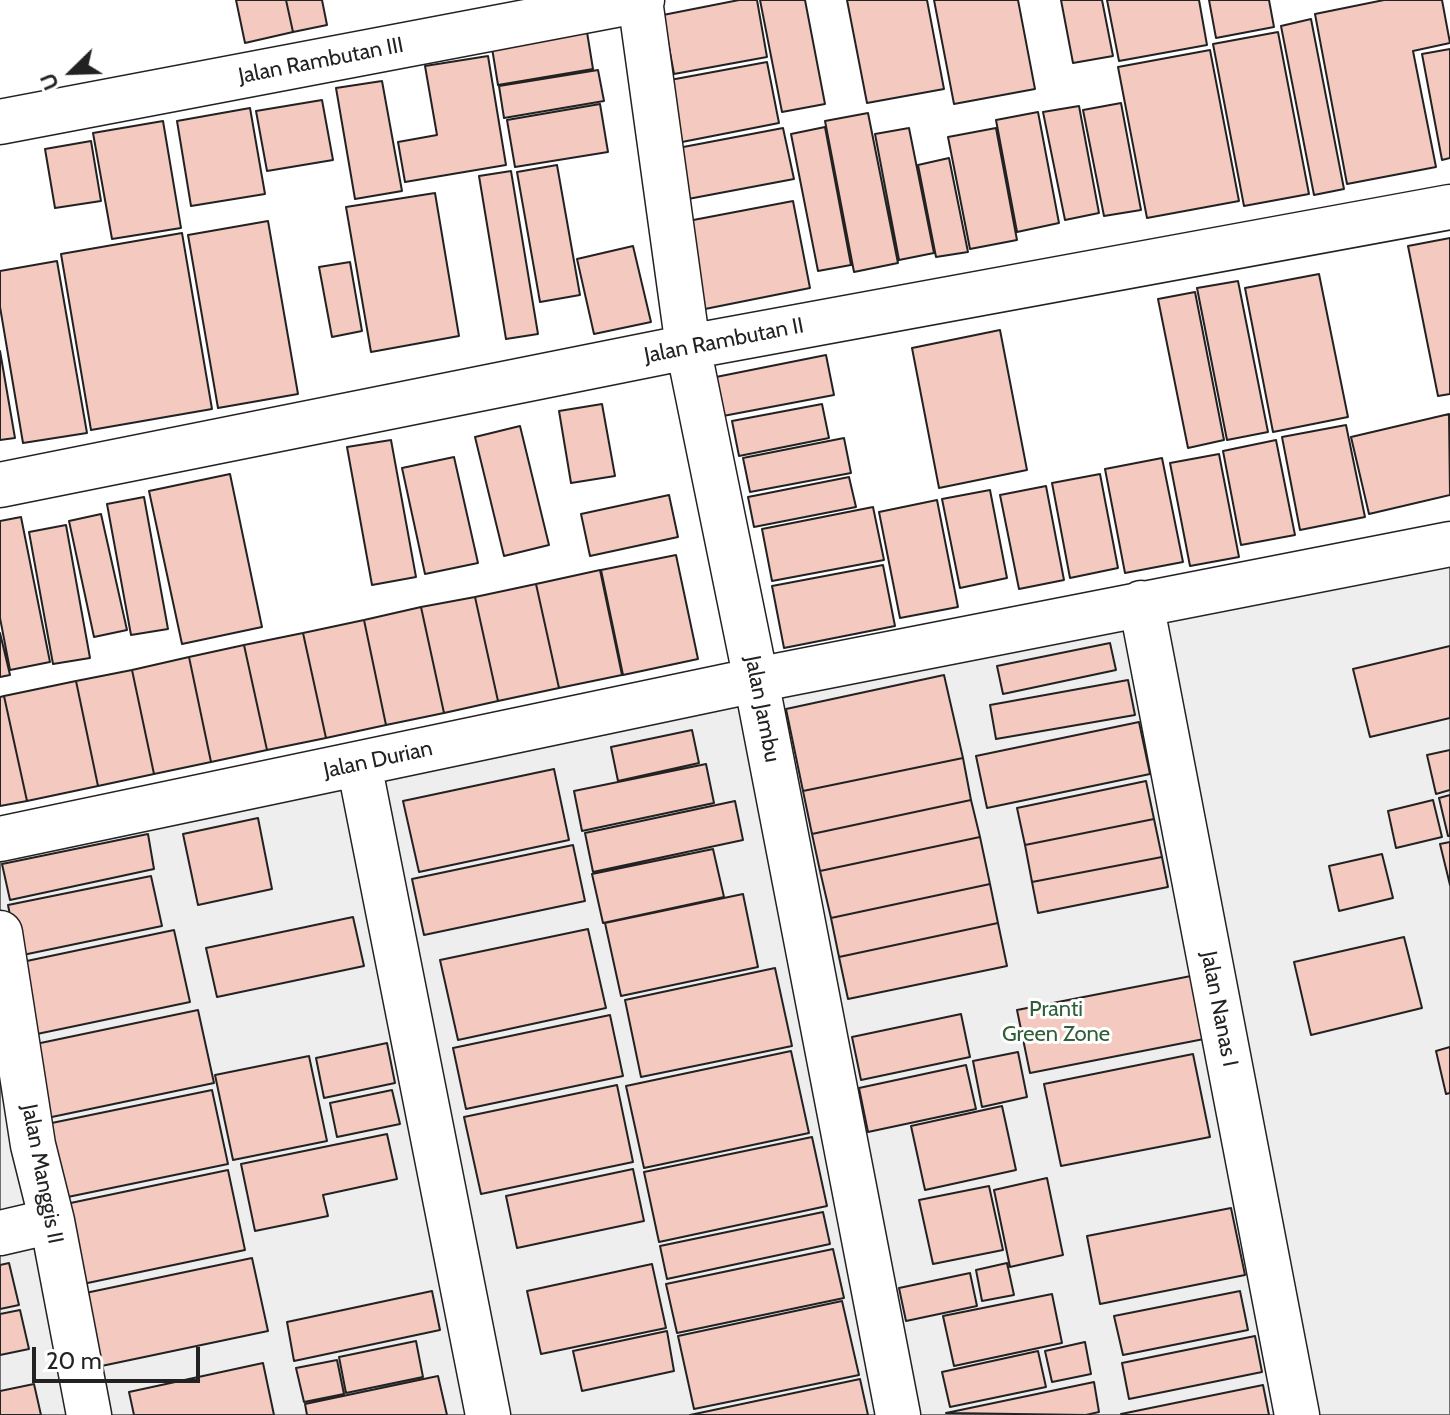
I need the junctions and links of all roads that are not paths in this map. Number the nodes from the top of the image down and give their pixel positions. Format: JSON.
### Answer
{"nodes":[{"id":1,"x":641,"y":0,"type":"edge"},
{"id":2,"x":0,"y":122,"type":"edge"},
{"id":3,"x":1450,"y":207,"type":"edge"},
{"id":4,"x":688,"y":347,"type":"junction"},
{"id":5,"x":0,"y":485,"type":"edge"},
{"id":6,"x":1450,"y":544,"type":"edge"},
{"id":7,"x":1141,"y":603,"type":"junction"},
{"id":8,"x":756,"y":680,"type":"junction"},
{"id":9,"x":359,"y":764,"type":"junction"},
{"id":10,"x":0,"y":839,"type":"edge"},
{"id":11,"x":0,"y":933,"type":"edge"},
{"id":12,"x":52,"y":1221,"type":"junction"},
{"id":13,"x":0,"y":1233,"type":"edge"},
{"id":14,"x":89,"y":1415,"type":"edge"},
{"id":15,"x":488,"y":1415,"type":"edge"},
{"id":16,"x":898,"y":1415,"type":"edge"},
{"id":17,"x":1297,"y":1415,"type":"edge"}],
"edges":[{"from":1,"to":2,"type":"street","name":"Jalan Rambutan III"},
{"from":1,"to":4,"type":"street","name":"Jalan Jambu"},
{"from":3,"to":4,"type":"street","name":"Jalan Rambutan II"},
{"from":4,"to":5,"type":"street","name":"Jalan Rambutan II"},
{"from":4,"to":8,"type":"street","name":"Jalan Jambu"},
{"from":6,"to":7,"type":"street","name":"Jalan Durian"},
{"from":7,"to":8,"type":"street","name":"Jalan Durian"},
{"from":7,"to":17,"type":"street","name":"Jalan Nanas I"},
{"from":8,"to":9,"type":"street","name":"Jalan Durian"},
{"from":8,"to":16,"type":"street","name":"Jalan Jambu"},
{"from":9,"to":10,"type":"street","name":"Jalan Durian"},
{"from":9,"to":15,"type":"street"},
{"from":11,"to":12,"type":"street","name":"Jalan Manggis II"},
{"from":12,"to":13,"type":"street"},
{"from":12,"to":14,"type":"street","name":"Jalan Manggis II"}]}
